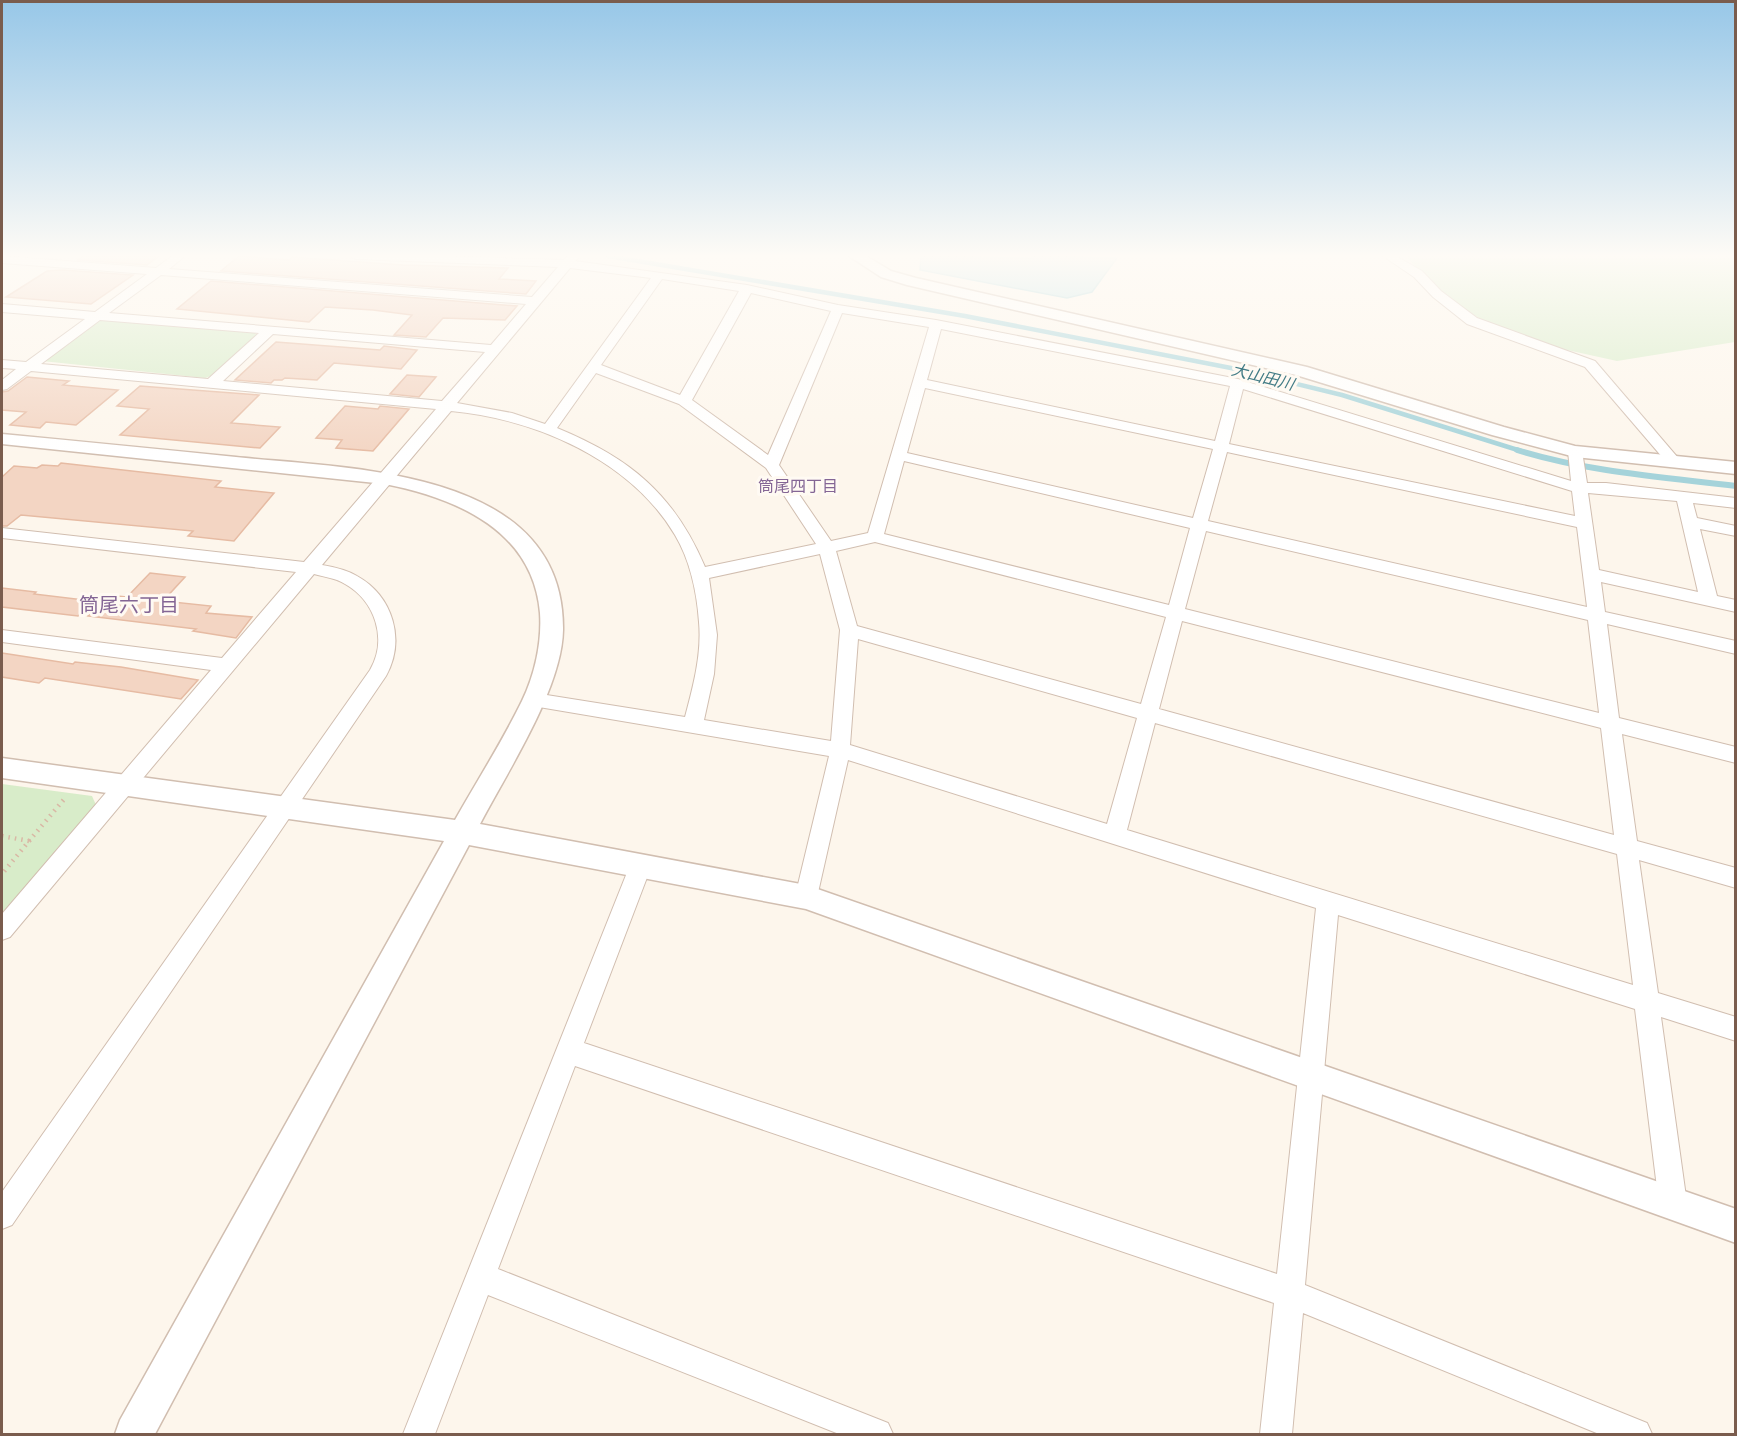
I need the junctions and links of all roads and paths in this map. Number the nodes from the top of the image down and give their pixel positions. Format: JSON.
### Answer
{"nodes":[{"id":1,"x":87,"y":323,"type":"edge"},
{"id":2,"x":184,"y":323,"type":"edge"},
{"id":3,"x":516,"y":323,"type":"edge"},
{"id":4,"x":625,"y":323,"type":"edge"},
{"id":5,"x":728,"y":323,"type":"edge"},
{"id":6,"x":832,"y":323,"type":"edge"},
{"id":7,"x":930,"y":323,"type":"edge"},
{"id":8,"x":1093,"y":323,"type":"edge"},
{"id":9,"x":1478,"y":323,"type":"edge"},
{"id":10,"x":936,"y":324,"type":"junction"},
{"id":11,"x":270,"y":330,"type":"junction"},
{"id":12,"x":494,"y":349,"type":"junction"},
{"id":13,"x":2,"y":364,"type":"edge"},
{"id":14,"x":28,"y":366,"type":"junction"},
{"id":15,"x":593,"y":367,"type":"junction"},
{"id":16,"x":920,"y":383,"type":"junction"},
{"id":17,"x":1238,"y":383,"type":"junction"},
{"id":18,"x":212,"y":384,"type":"junction"},
{"id":19,"x":2,"y":386,"type":"edge"},
{"id":20,"x":684,"y":401,"type":"junction"},
{"id":21,"x":447,"y":405,"type":"junction"},
{"id":22,"x":550,"y":428,"type":"junction"},
{"id":23,"x":2,"y":439,"type":"edge"},
{"id":24,"x":1220,"y":447,"type":"junction"},
{"id":25,"x":1575,"y":451,"type":"junction"},
{"id":26,"x":897,"y":455,"type":"junction"},
{"id":27,"x":1674,"y":462,"type":"junction"},
{"id":28,"x":771,"y":465,"type":"junction"},
{"id":29,"x":1736,"y":468,"type":"edge"},
{"id":30,"x":385,"y":478,"type":"junction"},
{"id":31,"x":1579,"y":484,"type":"junction"},
{"id":32,"x":1684,"y":498,"type":"junction"},
{"id":33,"x":1736,"y":503,"type":"edge"},
{"id":34,"x":1689,"y":522,"type":"junction"},
{"id":35,"x":1584,"y":523,"type":"junction"},
{"id":36,"x":1200,"y":524,"type":"junction"},
{"id":37,"x":1736,"y":531,"type":"edge"},
{"id":38,"x":2,"y":533,"type":"edge"},
{"id":39,"x":875,"y":537,"type":"junction"},
{"id":40,"x":827,"y":547,"type":"junction"},
{"id":41,"x":310,"y":568,"type":"junction"},
{"id":42,"x":700,"y":574,"type":"junction"},
{"id":43,"x":1591,"y":574,"type":"junction"},
{"id":44,"x":1709,"y":600,"type":"junction"},
{"id":45,"x":1736,"y":606,"type":"edge"},
{"id":46,"x":1177,"y":614,"type":"junction"},
{"id":47,"x":1597,"y":616,"type":"junction"},
{"id":48,"x":849,"y":630,"type":"junction"},
{"id":49,"x":2,"y":636,"type":"edge"},
{"id":50,"x":1736,"y":648,"type":"edge"},
{"id":51,"x":227,"y":665,"type":"junction"},
{"id":52,"x":534,"y":700,"type":"junction"},
{"id":53,"x":1147,"y":714,"type":"junction"},
{"id":54,"x":1610,"y":724,"type":"junction"},
{"id":55,"x":693,"y":725,"type":"junction"},
{"id":56,"x":840,"y":750,"type":"junction"},
{"id":57,"x":1736,"y":755,"type":"edge"},
{"id":58,"x":2,"y":768,"type":"edge"},
{"id":59,"x":124,"y":785,"type":"junction"},
{"id":60,"x":66,"y":796,"type":"dead end"},
{"id":61,"x":285,"y":809,"type":"junction"},
{"id":62,"x":461,"y":832,"type":"junction"},
{"id":63,"x":1115,"y":835,"type":"junction"},
{"id":64,"x":2,"y":836,"type":"edge"},
{"id":65,"x":29,"y":841,"type":"junction"},
{"id":66,"x":1625,"y":847,"type":"junction"},
{"id":67,"x":640,"y":867,"type":"junction"},
{"id":68,"x":2,"y":874,"type":"edge"},
{"id":69,"x":1736,"y":878,"type":"edge"},
{"id":70,"x":806,"y":897,"type":"junction"},
{"id":71,"x":1328,"y":903,"type":"junction"},
{"id":72,"x":2,"y":930,"type":"edge"},
{"id":73,"x":1645,"y":1001,"type":"junction"},
{"id":74,"x":1736,"y":1029,"type":"edge"},
{"id":75,"x":568,"y":1051,"type":"junction"},
{"id":76,"x":1310,"y":1076,"type":"junction"},
{"id":77,"x":1673,"y":1204,"type":"junction"},
{"id":78,"x":2,"y":1215,"type":"edge"},
{"id":79,"x":1736,"y":1226,"type":"edge"},
{"id":80,"x":480,"y":1276,"type":"junction"},
{"id":81,"x":1289,"y":1293,"type":"junction"},
{"id":82,"x":134,"y":1434,"type":"edge"},
{"id":83,"x":419,"y":1434,"type":"edge"},
{"id":84,"x":877,"y":1434,"type":"edge"},
{"id":85,"x":1276,"y":1434,"type":"edge"},
{"id":86,"x":1635,"y":1434,"type":"edge"}],
"edges":[{"from":1,"to":14,"type":"street"},
{"from":2,"to":11,"type":"street"},
{"from":3,"to":12,"type":"street"},
{"from":4,"to":15,"type":"street"},
{"from":5,"to":20,"type":"street"},
{"from":6,"to":28,"type":"street"},
{"from":7,"to":10,"type":"street"},
{"from":8,"to":25,"type":"street"},
{"from":9,"to":27,"type":"street"},
{"from":10,"to":16,"type":"street"},
{"from":10,"to":17,"type":"street"},
{"from":11,"to":12,"type":"street"},
{"from":11,"to":18,"type":"street"},
{"from":12,"to":21,"type":"street"},
{"from":13,"to":14,"type":"street"},
{"from":14,"to":18,"type":"street"},
{"from":14,"to":19,"type":"street"},
{"from":15,"to":20,"type":"street"},
{"from":15,"to":22,"type":"street"},
{"from":16,"to":24,"type":"street"},
{"from":16,"to":26,"type":"street"},
{"from":17,"to":24,"type":"street"},
{"from":17,"to":31,"type":"street"},
{"from":18,"to":21,"type":"street"},
{"from":20,"to":28,"type":"street"},
{"from":21,"to":22,"type":"street"},
{"from":21,"to":30,"type":"street"},
{"from":22,"to":42,"type":"street"},
{"from":23,"to":30,"type":"street"},
{"from":24,"to":35,"type":"street"},
{"from":24,"to":36,"type":"street"},
{"from":25,"to":27,"type":"street"},
{"from":25,"to":31,"type":"street"},
{"from":26,"to":36,"type":"street"},
{"from":26,"to":39,"type":"street"},
{"from":27,"to":29,"type":"street"},
{"from":28,"to":40,"type":"street"},
{"from":30,"to":41,"type":"street"},
{"from":30,"to":52,"type":"street"},
{"from":31,"to":32,"type":"street"},
{"from":31,"to":35,"type":"street"},
{"from":32,"to":33,"type":"street"},
{"from":32,"to":34,"type":"street"},
{"from":34,"to":37,"type":"street"},
{"from":34,"to":44,"type":"street"},
{"from":35,"to":43,"type":"street"},
{"from":36,"to":46,"type":"street"},
{"from":36,"to":47,"type":"street"},
{"from":38,"to":41,"type":"street"},
{"from":39,"to":40,"type":"street"},
{"from":39,"to":46,"type":"street"},
{"from":40,"to":42,"type":"street"},
{"from":40,"to":48,"type":"street"},
{"from":41,"to":51,"type":"street"},
{"from":41,"to":61,"type":"street"},
{"from":42,"to":55,"type":"street"},
{"from":43,"to":44,"type":"street"},
{"from":43,"to":47,"type":"street"},
{"from":44,"to":45,"type":"street"},
{"from":46,"to":53,"type":"street"},
{"from":46,"to":54,"type":"street"},
{"from":47,"to":50,"type":"street"},
{"from":47,"to":54,"type":"street"},
{"from":48,"to":53,"type":"street"},
{"from":48,"to":56,"type":"street"},
{"from":49,"to":51,"type":"street"},
{"from":51,"to":59,"type":"street"},
{"from":52,"to":55,"type":"street"},
{"from":52,"to":62,"type":"street"},
{"from":53,"to":63,"type":"street"},
{"from":53,"to":66,"type":"street"},
{"from":54,"to":57,"type":"street"},
{"from":54,"to":66,"type":"street"},
{"from":55,"to":56,"type":"street"},
{"from":56,"to":63,"type":"street"},
{"from":56,"to":70,"type":"street"},
{"from":58,"to":59,"type":"street"},
{"from":59,"to":61,"type":"street"},
{"from":59,"to":72,"type":"street"},
{"from":60,"to":65,"type":"path"},
{"from":61,"to":62,"type":"street"},
{"from":61,"to":78,"type":"street"},
{"from":62,"to":67,"type":"street"},
{"from":62,"to":82,"type":"street"},
{"from":63,"to":71,"type":"street"},
{"from":64,"to":65,"type":"path"},
{"from":65,"to":68,"type":"path"},
{"from":66,"to":69,"type":"street"},
{"from":66,"to":73,"type":"street"},
{"from":67,"to":70,"type":"street"},
{"from":67,"to":75,"type":"street"},
{"from":70,"to":76,"type":"street"},
{"from":71,"to":73,"type":"street"},
{"from":71,"to":76,"type":"street"},
{"from":73,"to":74,"type":"street"},
{"from":73,"to":77,"type":"street"},
{"from":75,"to":80,"type":"street"},
{"from":75,"to":81,"type":"street"},
{"from":76,"to":77,"type":"street"},
{"from":76,"to":81,"type":"street"},
{"from":77,"to":79,"type":"street"},
{"from":80,"to":83,"type":"street"},
{"from":80,"to":84,"type":"street"},
{"from":81,"to":85,"type":"street"},
{"from":81,"to":86,"type":"street"}]}
